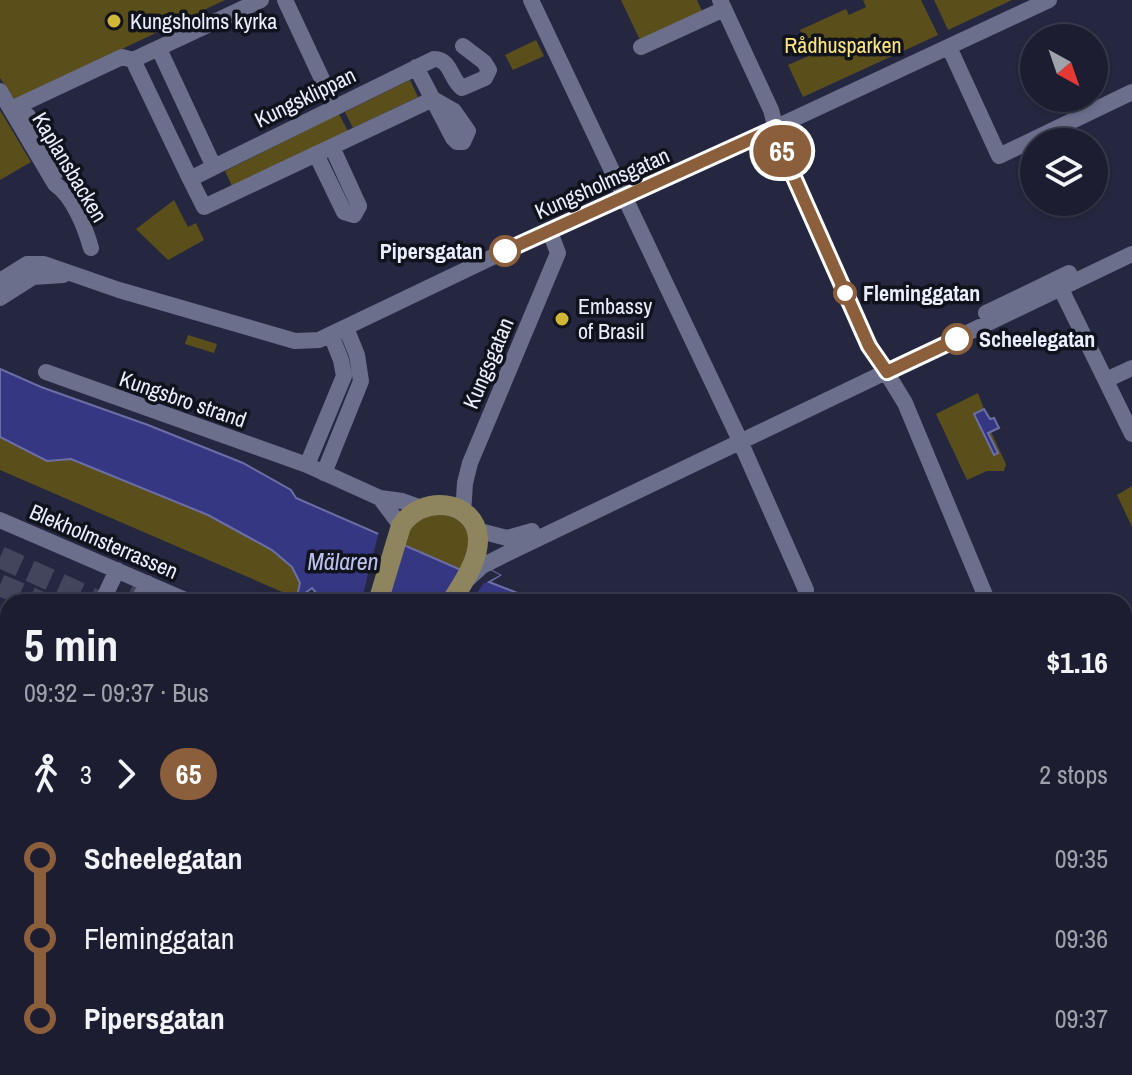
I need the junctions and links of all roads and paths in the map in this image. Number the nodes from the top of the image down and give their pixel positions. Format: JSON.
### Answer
{"nodes":[{"id":1,"x":261,"y":0,"type":"edge"},
{"id":2,"x":285,"y":0,"type":"edge"},
{"id":3,"x":531,"y":0,"type":"edge"},
{"id":4,"x":1049,"y":0,"type":"edge"},
{"id":5,"x":722,"y":4,"type":"edge"},
{"id":6,"x":463,"y":46,"type":"dead end"},
{"id":7,"x":641,"y":47,"type":"dead end"},
{"id":8,"x":949,"y":47,"type":"junction"},
{"id":9,"x":159,"y":49,"type":"junction"},
{"id":10,"x":133,"y":60,"type":"junction"},
{"id":11,"x":416,"y":67,"type":"junction"},
{"id":12,"x":0,"y":91,"type":"edge"},
{"id":13,"x":1132,"y":92,"type":"edge"},
{"id":14,"x":335,"y":107,"type":"junction"},
{"id":15,"x":11,"y":109,"type":"junction"},
{"id":16,"x":776,"y":128,"type":"junction"},
{"id":17,"x":332,"y":147,"type":"junction"},
{"id":18,"x":316,"y":154,"type":"junction"},
{"id":19,"x":214,"y":167,"type":"junction"},
{"id":20,"x":60,"y":170,"type":"dead end"},
{"id":21,"x":190,"y":179,"type":"junction"},
{"id":22,"x":624,"y":198,"type":"junction"},
{"id":23,"x":550,"y":232,"type":"junction"},
{"id":24,"x":1132,"y":243,"type":"edge"},
{"id":25,"x":91,"y":248,"type":"dead end"},
{"id":26,"x":1132,"y":254,"type":"edge"},
{"id":27,"x":30,"y":271,"type":"junction"},
{"id":28,"x":0,"y":281,"type":"edge"},
{"id":29,"x":1059,"y":284,"type":"junction"},
{"id":30,"x":0,"y":298,"type":"edge"},
{"id":31,"x":339,"y":332,"type":"junction"},
{"id":32,"x":884,"y":368,"type":"junction"},
{"id":33,"x":1132,"y":368,"type":"edge"},
{"id":34,"x":46,"y":372,"type":"dead end"},
{"id":35,"x":344,"y":376,"type":"junction"},
{"id":36,"x":1106,"y":380,"type":"junction"},
{"id":37,"x":361,"y":381,"type":"junction"},
{"id":38,"x":1132,"y":434,"type":"edge"},
{"id":39,"x":738,"y":437,"type":"junction"},
{"id":40,"x":307,"y":465,"type":"junction"},
{"id":41,"x":324,"y":473,"type":"junction"},
{"id":42,"x":380,"y":498,"type":"junction"},
{"id":43,"x":419,"y":507,"type":"junction"},
{"id":44,"x":0,"y":520,"type":"edge"},
{"id":45,"x":470,"y":522,"type":"junction"},
{"id":46,"x":400,"y":528,"type":"junction"},
{"id":47,"x":478,"y":564,"type":"junction"},
{"id":48,"x":117,"y":570,"type":"junction"},
{"id":49,"x":147,"y":583,"type":"junction"},
{"id":50,"x":806,"y":590,"type":"dead end"},
{"id":51,"x":456,"y":593,"type":"edge"},
{"id":52,"x":106,"y":594,"type":"edge"},
{"id":53,"x":142,"y":594,"type":"edge"},
{"id":54,"x":172,"y":594,"type":"edge"},
{"id":55,"x":380,"y":594,"type":"edge"},
{"id":56,"x":985,"y":594,"type":"edge"}],
"edges":[{"from":1,"to":9,"type":"street"},
{"from":2,"to":14,"type":"street"},
{"from":3,"to":22,"type":"street"},
{"from":4,"to":8,"type":"street","name":"Kungsholmsgatan"},
{"from":5,"to":7,"type":"street"},
{"from":5,"to":16,"type":"street"},
{"from":6,"to":11,"type":"street","name":"Kungsklippan"},
{"from":8,"to":13,"type":"street"},
{"from":8,"to":16,"type":"street","name":"Kungsholmsgatan"},
{"from":9,"to":10,"type":"street"},
{"from":9,"to":19,"type":"street"},
{"from":10,"to":15,"type":"street"},
{"from":10,"to":21,"type":"street"},
{"from":11,"to":14,"type":"street","name":"Kungsklippan"},
{"from":11,"to":17,"type":"street"},
{"from":12,"to":15,"type":"street","name":"Kaplansbacken"},
{"from":14,"to":19,"type":"street","name":"Kungsklippan"},
{"from":15,"to":20,"type":"street","name":"Kaplansbacken"},
{"from":15,"to":25,"type":"street","name":"Kaplansbacken"},
{"from":16,"to":22,"type":"street","name":"Kungsholmsgatan"},
{"from":16,"to":32,"type":"street"},
{"from":17,"to":18,"type":"street"},
{"from":17,"to":18,"type":"street"},
{"from":18,"to":21,"type":"street"},
{"from":19,"to":21,"type":"street","name":"Kungsklippan"},
{"from":22,"to":23,"type":"street","name":"Kungsholmsgatan"},
{"from":22,"to":39,"type":"street"},
{"from":23,"to":31,"type":"street","name":"Kungsholmsgatan"},
{"from":23,"to":45,"type":"street","name":"Kungsgatan"},
{"from":24,"to":29,"type":"street"},
{"from":26,"to":29,"type":"street"},
{"from":27,"to":28,"type":"street"},
{"from":27,"to":30,"type":"street"},
{"from":27,"to":31,"type":"street","name":"Kungsholmsgatan"},
{"from":29,"to":32,"type":"street"},
{"from":29,"to":36,"type":"street"},
{"from":31,"to":35,"type":"street"},
{"from":31,"to":37,"type":"street"},
{"from":32,"to":39,"type":"street"},
{"from":32,"to":56,"type":"street"},
{"from":33,"to":36,"type":"street"},
{"from":34,"to":40,"type":"street","name":"Kungsbro strand"},
{"from":35,"to":37,"type":"street"},
{"from":35,"to":40,"type":"street"},
{"from":36,"to":38,"type":"street"},
{"from":37,"to":41,"type":"street"},
{"from":39,"to":45,"type":"street"},
{"from":39,"to":47,"type":"street"},
{"from":39,"to":50,"type":"street"},
{"from":40,"to":41,"type":"street","name":"Kungsbro strand"},
{"from":41,"to":42,"type":"street","name":"Kungsbro strand"},
{"from":42,"to":43,"type":"street","name":"Kungsbro strand"},
{"from":42,"to":46,"type":"street"},
{"from":43,"to":45,"type":"main road"},
{"from":43,"to":46,"type":"main road"},
{"from":44,"to":48,"type":"street","name":"Blekholmsterrassen"},
{"from":45,"to":47,"type":"main road"},
{"from":46,"to":55,"type":"main road"},
{"from":47,"to":51,"type":"main road"},
{"from":48,"to":49,"type":"street","name":"Blekholmsterrassen"},
{"from":48,"to":52,"type":"street"},
{"from":49,"to":53,"type":"street"},
{"from":49,"to":54,"type":"street","name":"Blekholmsterrassen"}]}
